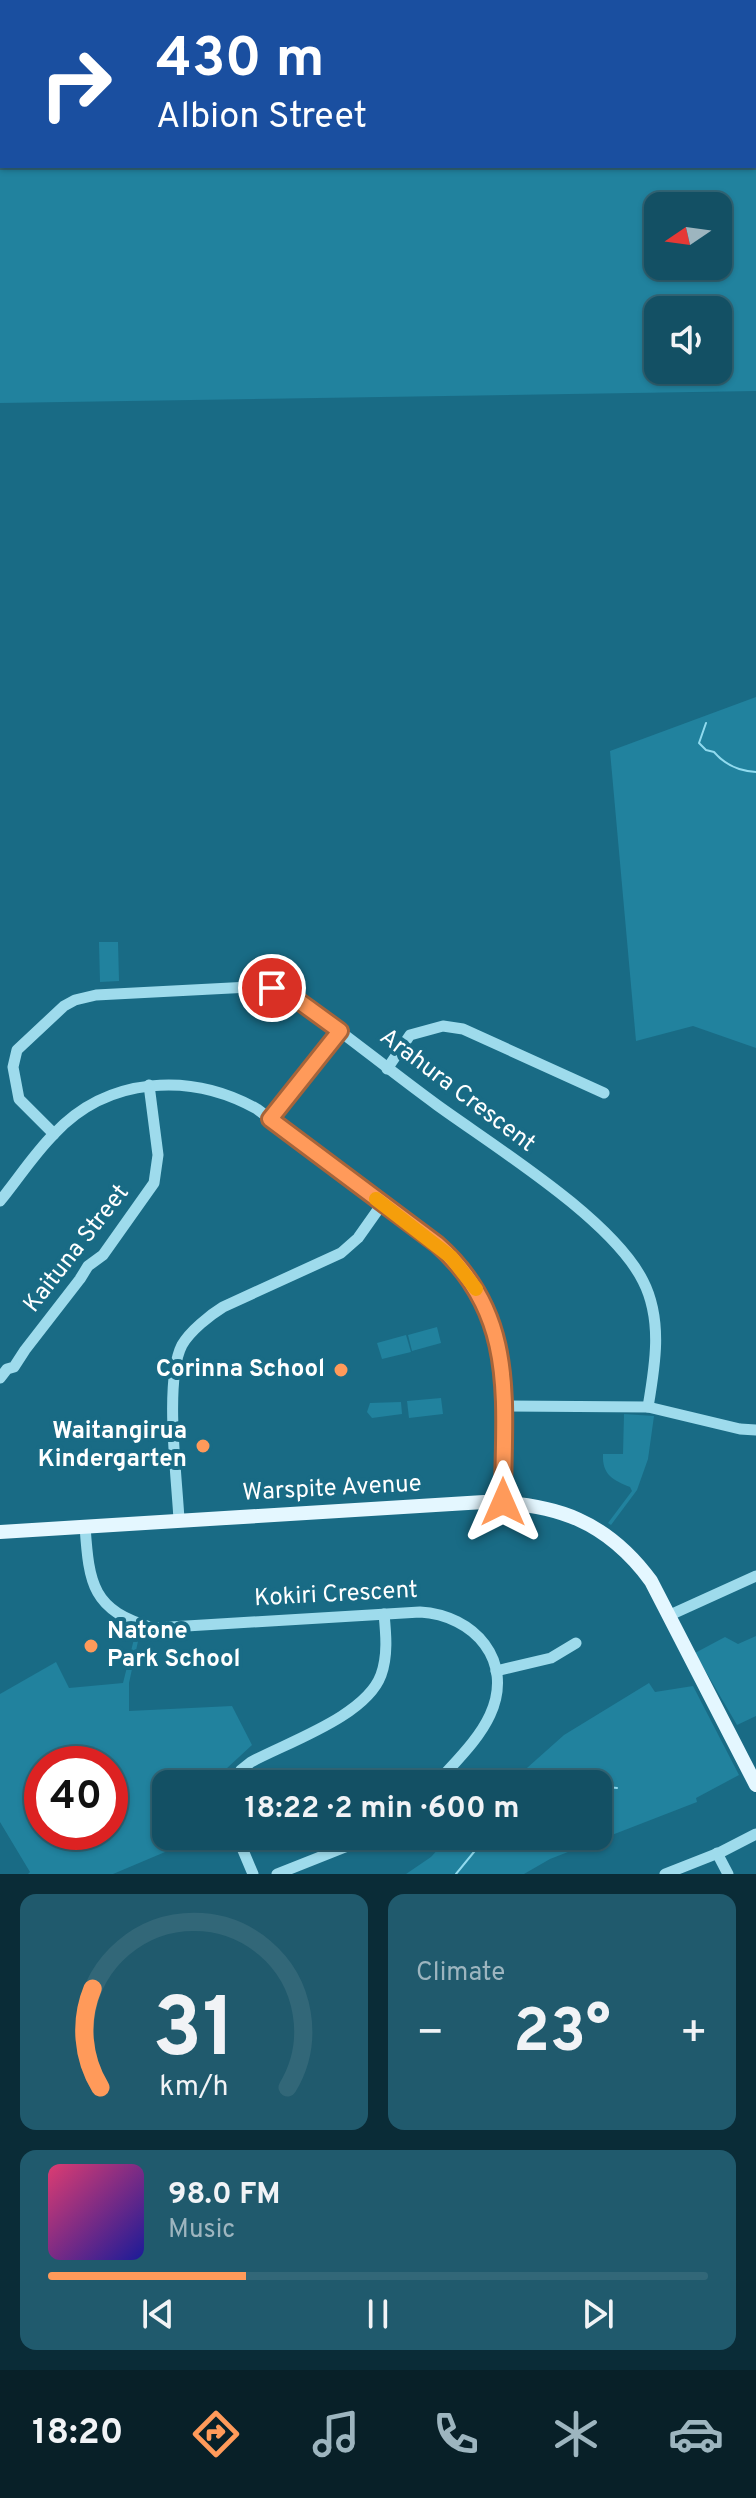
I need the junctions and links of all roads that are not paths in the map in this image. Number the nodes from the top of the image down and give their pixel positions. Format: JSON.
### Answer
{"nodes":[{"id":1,"x":340,"y":1031,"type":"junction"},
{"id":2,"x":387,"y":1069,"type":"junction"},
{"id":3,"x":149,"y":1085,"type":"junction"},
{"id":4,"x":604,"y":1093,"type":"dead end"},
{"id":5,"x":270,"y":1119,"type":"junction"},
{"id":6,"x":54,"y":1134,"type":"junction"},
{"id":7,"x":0,"y":1201,"type":"edge"},
{"id":8,"x":382,"y":1204,"type":"junction"},
{"id":9,"x":0,"y":1378,"type":"edge"},
{"id":10,"x":503,"y":1406,"type":"junction"},
{"id":11,"x":648,"y":1407,"type":"junction"},
{"id":12,"x":756,"y":1430,"type":"edge"},
{"id":13,"x":503,"y":1502,"type":"junction"},
{"id":14,"x":179,"y":1520,"type":"junction"},
{"id":15,"x":85,"y":1526,"type":"junction"},
{"id":16,"x":0,"y":1532,"type":"edge"},
{"id":17,"x":756,"y":1576,"type":"edge"},
{"id":18,"x":384,"y":1614,"type":"junction"},
{"id":19,"x":670,"y":1615,"type":"junction"},
{"id":20,"x":576,"y":1643,"type":"dead end"},
{"id":21,"x":496,"y":1671,"type":"junction"},
{"id":22,"x":241,"y":1770,"type":"edge"},
{"id":23,"x":447,"y":1770,"type":"edge"},
{"id":24,"x":754,"y":1779,"type":"edge"},
{"id":25,"x":756,"y":1834,"type":"edge"},
{"id":26,"x":243,"y":1850,"type":"edge"},
{"id":27,"x":338,"y":1850,"type":"edge"},
{"id":28,"x":717,"y":1853,"type":"junction"},
{"id":29,"x":253,"y":1874,"type":"edge"},
{"id":30,"x":277,"y":1874,"type":"edge"},
{"id":31,"x":665,"y":1874,"type":"edge"},
{"id":32,"x":728,"y":1874,"type":"edge"}],
"edges":[{"from":1,"to":2,"type":"street","name":"Arahura Crescent"},
{"from":1,"to":5,"type":"street"},
{"from":1,"to":6,"type":"street","name":"Arahura Crescent"},
{"from":2,"to":4,"type":"street"},
{"from":2,"to":11,"type":"street","name":"Arahura Crescent"},
{"from":3,"to":5,"type":"street"},
{"from":3,"to":6,"type":"street"},
{"from":3,"to":9,"type":"street","name":"Kaituna Street"},
{"from":5,"to":8,"type":"street"},
{"from":6,"to":7,"type":"street"},
{"from":8,"to":10,"type":"street"},
{"from":8,"to":14,"type":"street"},
{"from":10,"to":11,"type":"street"},
{"from":10,"to":13,"type":"street"},
{"from":11,"to":12,"type":"street"},
{"from":13,"to":14,"type":"main road","name":"Warspite Avenue"},
{"from":13,"to":19,"type":"main road","name":"Warspite Avenue"},
{"from":14,"to":15,"type":"main road","name":"Warspite Avenue"},
{"from":15,"to":16,"type":"main road","name":"Warspite Avenue"},
{"from":15,"to":18,"type":"street","name":"Kokiri Crescent"},
{"from":17,"to":19,"type":"street"},
{"from":18,"to":21,"type":"street","name":"Kokiri Crescent"},
{"from":18,"to":22,"type":"street"},
{"from":19,"to":24,"type":"main road","name":"Warspite Avenue"},
{"from":20,"to":21,"type":"street"},
{"from":21,"to":23,"type":"street"},
{"from":25,"to":28,"type":"street"},
{"from":26,"to":29,"type":"street"},
{"from":27,"to":30,"type":"street"},
{"from":28,"to":31,"type":"street"},
{"from":28,"to":32,"type":"street"}]}
